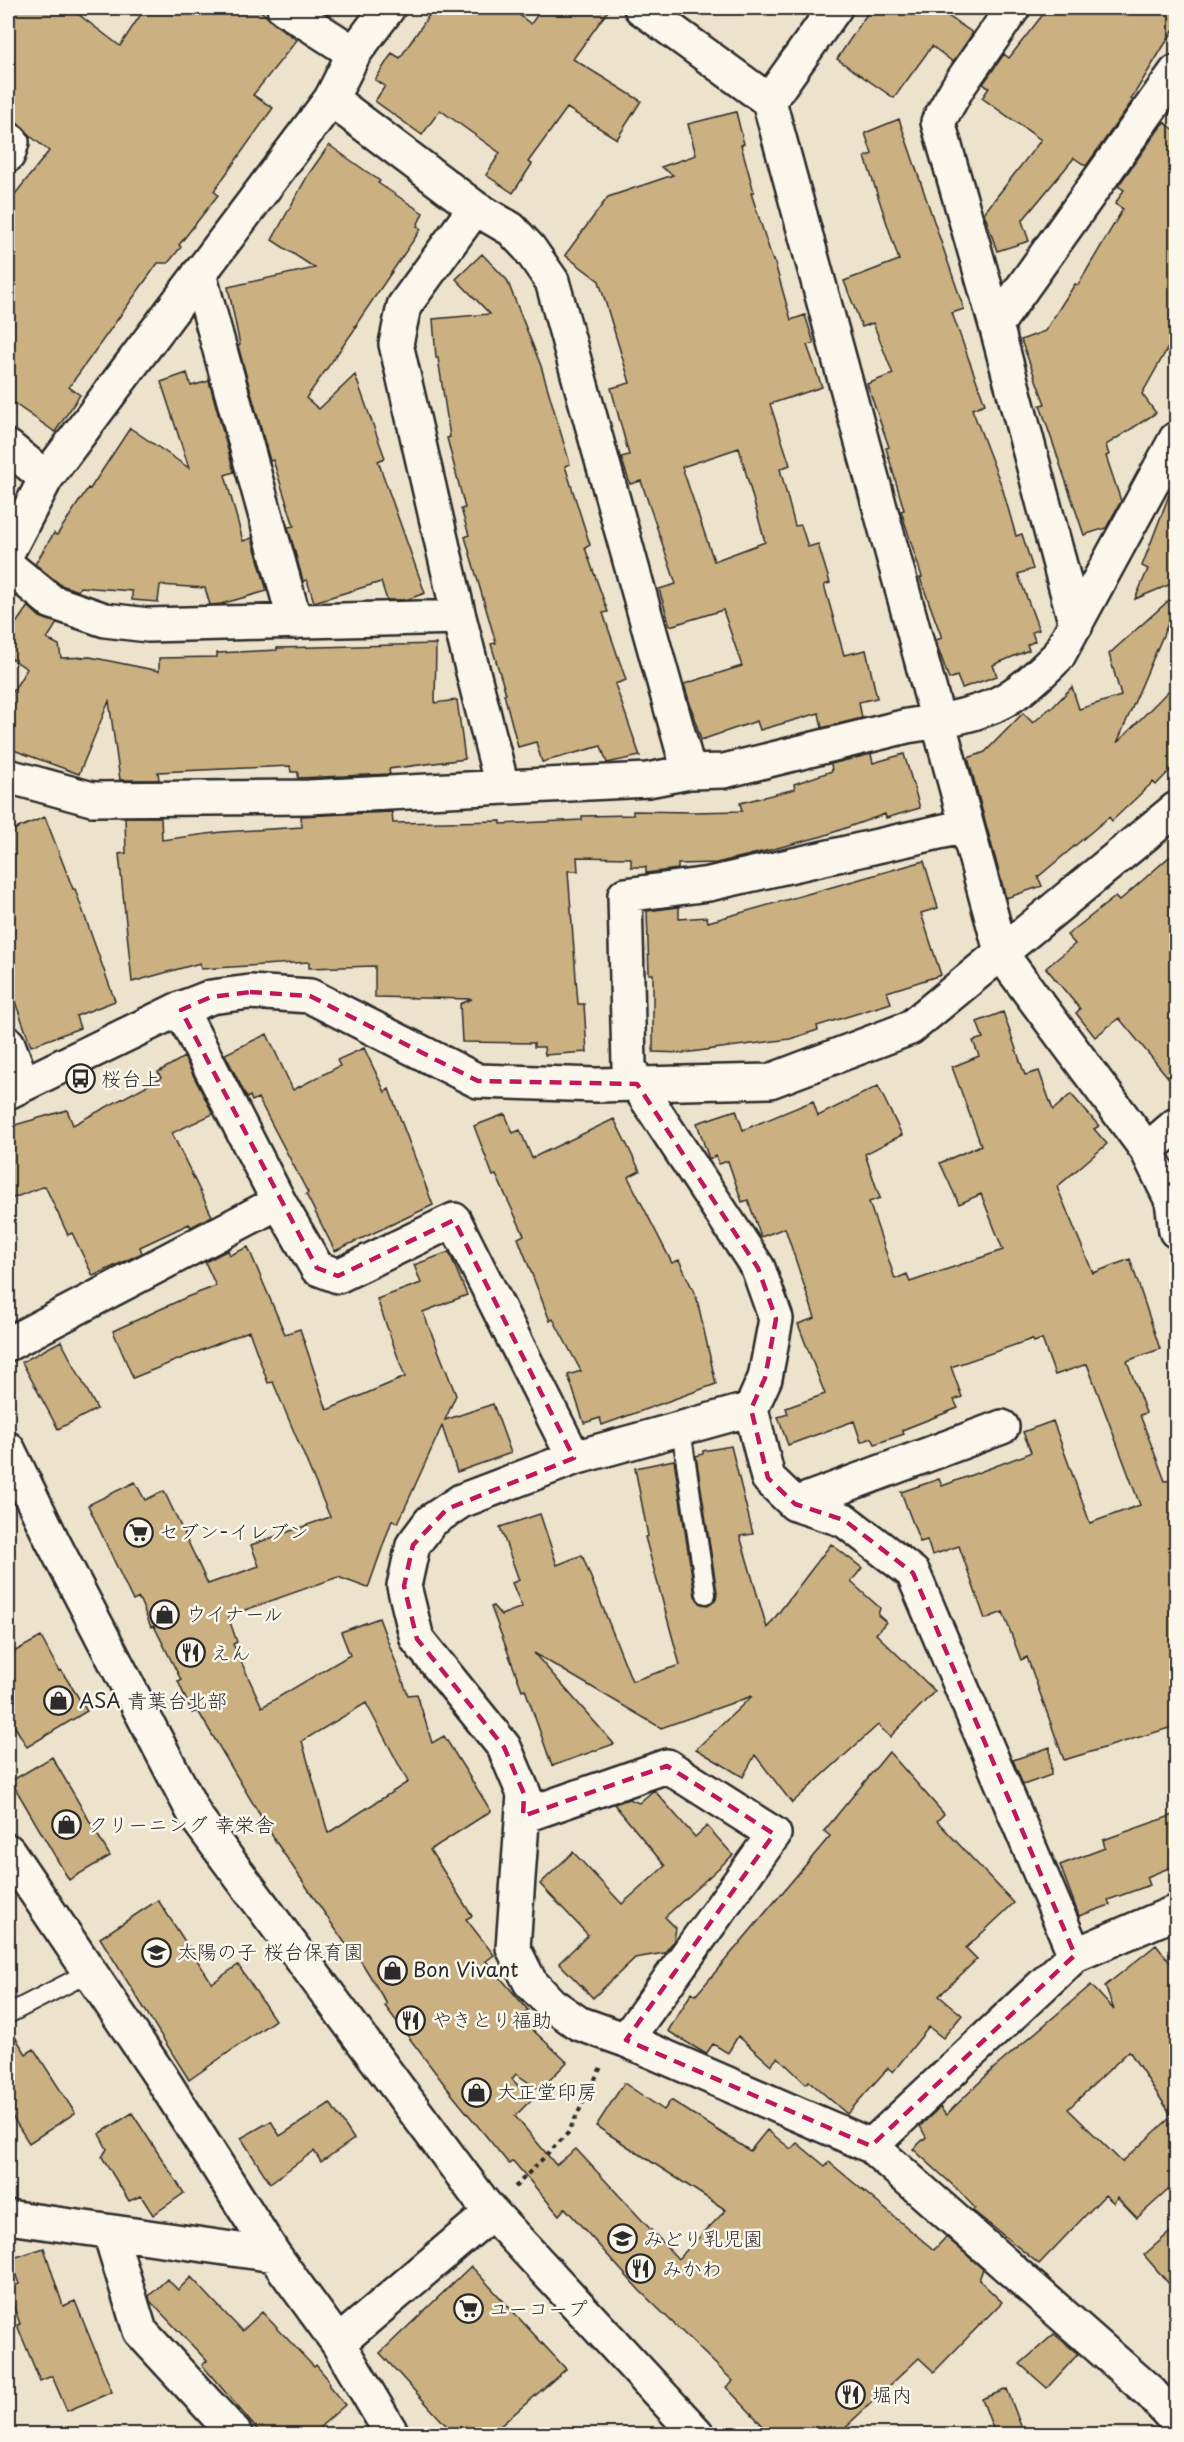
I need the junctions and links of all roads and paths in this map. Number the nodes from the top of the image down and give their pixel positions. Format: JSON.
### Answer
{"nodes":[{"id":1,"x":285,"y":8,"type":"edge"},
{"id":2,"x":388,"y":8,"type":"edge"},
{"id":3,"x":640,"y":8,"type":"edge"},
{"id":4,"x":835,"y":8,"type":"edge"},
{"id":5,"x":1013,"y":8,"type":"edge"},
{"id":6,"x":354,"y":53,"type":"junction"},
{"id":7,"x":1176,"y":72,"type":"edge"},
{"id":8,"x":331,"y":99,"type":"junction"},
{"id":9,"x":769,"y":101,"type":"junction"},
{"id":10,"x":8,"y":139,"type":"edge"},
{"id":11,"x":8,"y":155,"type":"edge"},
{"id":12,"x":475,"y":208,"type":"junction"},
{"id":13,"x":199,"y":274,"type":"junction"},
{"id":14,"x":996,"y":325,"type":"junction"},
{"id":15,"x":1176,"y":439,"type":"edge"},
{"id":16,"x":8,"y":447,"type":"edge"},
{"id":17,"x":46,"y":478,"type":"junction"},
{"id":18,"x":8,"y":550,"type":"edge"},
{"id":19,"x":8,"y":566,"type":"edge"},
{"id":20,"x":459,"y":617,"type":"junction"},
{"id":21,"x":295,"y":622,"type":"junction"},
{"id":22,"x":1076,"y":625,"type":"junction"},
{"id":23,"x":938,"y":721,"type":"junction"},
{"id":24,"x":688,"y":772,"type":"junction"},
{"id":25,"x":8,"y":776,"type":"edge"},
{"id":26,"x":502,"y":786,"type":"junction"},
{"id":27,"x":1176,"y":809,"type":"edge"},
{"id":28,"x":966,"y":826,"type":"junction"},
{"id":29,"x":1002,"y":955,"type":"junction"},
{"id":30,"x":182,"y":1010,"type":"junction"},
{"id":31,"x":8,"y":1044,"type":"edge"},
{"id":32,"x":637,"y":1084,"type":"junction"},
{"id":33,"x":15,"y":1088,"type":"edge"},
{"id":34,"x":1176,"y":1125,"type":"edge"},
{"id":35,"x":1147,"y":1150,"type":"junction"},
{"id":36,"x":279,"y":1202,"type":"junction"},
{"id":37,"x":1176,"y":1231,"type":"edge"},
{"id":38,"x":8,"y":1344,"type":"edge"},
{"id":39,"x":751,"y":1409,"type":"junction"},
{"id":40,"x":1002,"y":1426,"type":"dead end"},
{"id":41,"x":681,"y":1430,"type":"junction"},
{"id":42,"x":8,"y":1449,"type":"edge"},
{"id":43,"x":574,"y":1458,"type":"junction"},
{"id":44,"x":795,"y":1504,"type":"junction"},
{"id":45,"x":706,"y":1594,"type":"dead end"},
{"id":46,"x":523,"y":1816,"type":"junction"},
{"id":47,"x":8,"y":1851,"type":"edge"},
{"id":48,"x":1176,"y":1912,"type":"edge"},
{"id":49,"x":1075,"y":1955,"type":"junction"},
{"id":50,"x":90,"y":1972,"type":"junction"},
{"id":51,"x":8,"y":2014,"type":"edge"},
{"id":52,"x":621,"y":2038,"type":"junction"},
{"id":53,"x":871,"y":2146,"type":"junction"},
{"id":54,"x":515,"y":2187,"type":"dead end"},
{"id":55,"x":491,"y":2213,"type":"junction"},
{"id":56,"x":8,"y":2217,"type":"edge"},
{"id":57,"x":110,"y":2233,"type":"junction"},
{"id":58,"x":273,"y":2255,"type":"junction"},
{"id":59,"x":338,"y":2343,"type":"junction"},
{"id":60,"x":1176,"y":2421,"type":"edge"},
{"id":61,"x":379,"y":2429,"type":"edge"},
{"id":62,"x":235,"y":2434,"type":"edge"},
{"id":63,"x":697,"y":2434,"type":"edge"}],
"edges":[{"from":1,"to":6,"type":"street"},
{"from":2,"to":6,"type":"street"},
{"from":3,"to":9,"type":"street"},
{"from":4,"to":9,"type":"street"},
{"from":5,"to":14,"type":"street"},
{"from":6,"to":8,"type":"street"},
{"from":7,"to":14,"type":"street"},
{"from":8,"to":12,"type":"street"},
{"from":8,"to":13,"type":"street"},
{"from":9,"to":23,"type":"street"},
{"from":10,"to":11,"type":"street"},
{"from":12,"to":20,"type":"street"},
{"from":12,"to":24,"type":"street"},
{"from":13,"to":17,"type":"street"},
{"from":13,"to":21,"type":"street"},
{"from":14,"to":22,"type":"street"},
{"from":15,"to":22,"type":"street"},
{"from":16,"to":17,"type":"street"},
{"from":17,"to":18,"type":"street"},
{"from":19,"to":21,"type":"street"},
{"from":20,"to":21,"type":"street"},
{"from":20,"to":26,"type":"street"},
{"from":22,"to":23,"type":"street"},
{"from":23,"to":24,"type":"street"},
{"from":23,"to":28,"type":"street"},
{"from":24,"to":26,"type":"street"},
{"from":25,"to":26,"type":"street"},
{"from":27,"to":29,"type":"street"},
{"from":28,"to":29,"type":"street"},
{"from":28,"to":32,"type":"street"},
{"from":29,"to":32,"type":"street"},
{"from":29,"to":35,"type":"street"},
{"from":30,"to":32,"type":"street"},
{"from":30,"to":33,"type":"street"},
{"from":30,"to":36,"type":"street"},
{"from":31,"to":33,"type":"street"},
{"from":32,"to":39,"type":"street"},
{"from":34,"to":35,"type":"street"},
{"from":35,"to":37,"type":"street"},
{"from":36,"to":38,"type":"street"},
{"from":36,"to":43,"type":"street"},
{"from":39,"to":41,"type":"street"},
{"from":39,"to":44,"type":"street"},
{"from":40,"to":44,"type":"street"},
{"from":41,"to":43,"type":"street"},
{"from":41,"to":45,"type":"lane"},
{"from":42,"to":55,"type":"street"},
{"from":43,"to":46,"type":"street"},
{"from":44,"to":49,"type":"street"},
{"from":46,"to":52,"type":"street"},
{"from":46,"to":52,"type":"street"},
{"from":47,"to":50,"type":"street"},
{"from":48,"to":49,"type":"street"},
{"from":49,"to":53,"type":"street"},
{"from":50,"to":51,"type":"lane"},
{"from":50,"to":58,"type":"street"},
{"from":52,"to":53,"type":"street"},
{"from":52,"to":54,"type":"path"},
{"from":53,"to":60,"type":"street"},
{"from":55,"to":59,"type":"street"},
{"from":55,"to":63,"type":"street"},
{"from":56,"to":57,"type":"street"},
{"from":57,"to":58,"type":"street"},
{"from":57,"to":62,"type":"street"},
{"from":58,"to":59,"type":"street"},
{"from":59,"to":61,"type":"street"}]}
